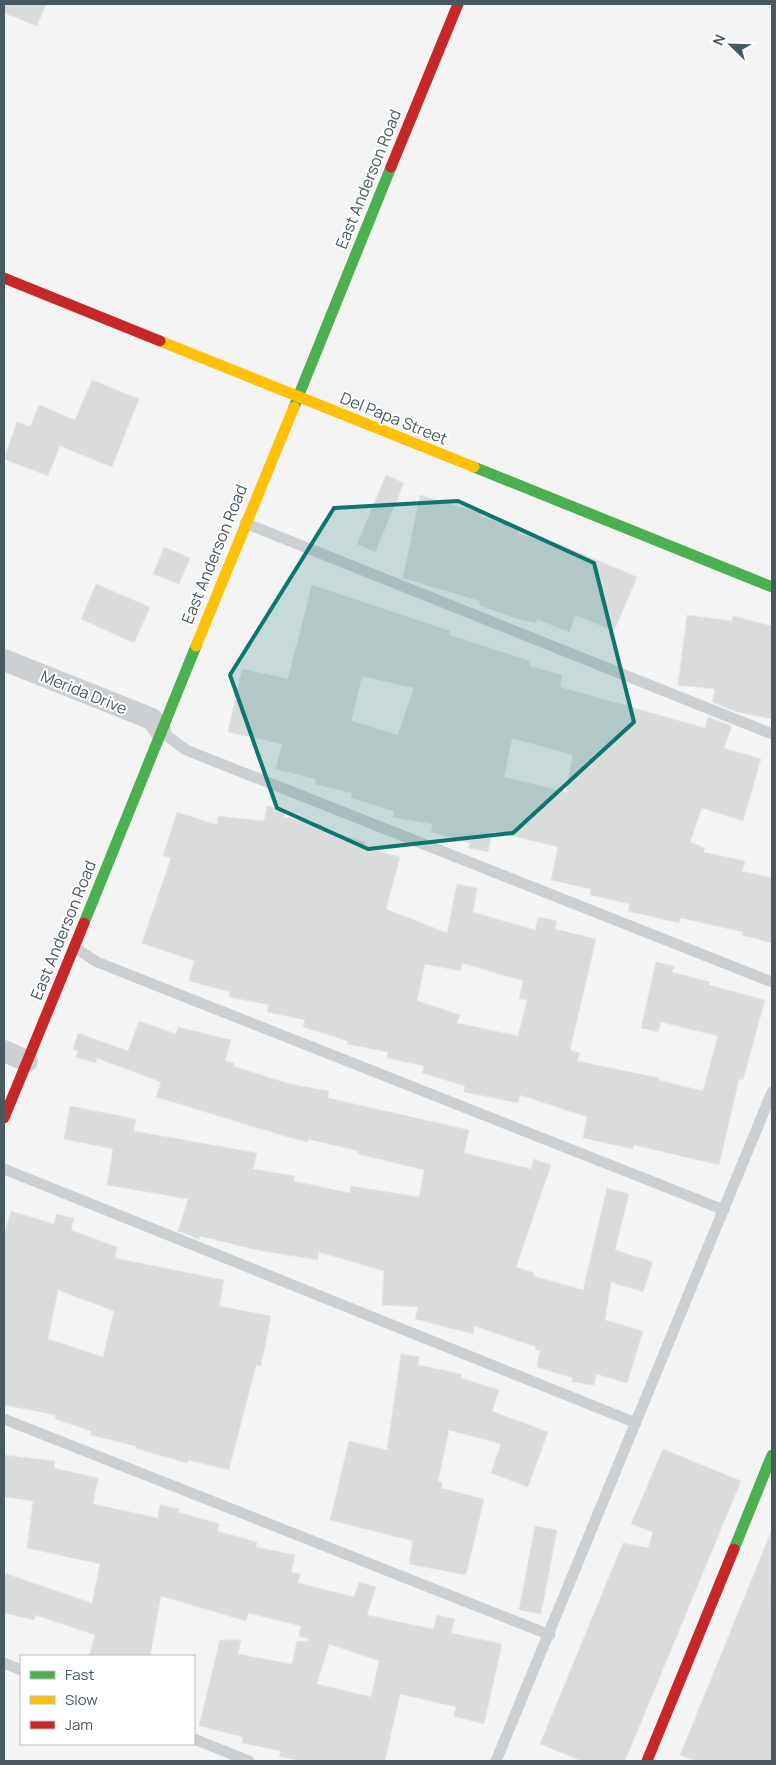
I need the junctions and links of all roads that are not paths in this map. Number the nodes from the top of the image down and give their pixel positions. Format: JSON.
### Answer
{"nodes":[{"id":1,"x":458,"y":4,"type":"edge"},
{"id":2,"x":4,"y":278,"type":"edge"},
{"id":3,"x":296,"y":396,"type":"junction"},
{"id":4,"x":244,"y":523,"type":"junction"},
{"id":5,"x":772,"y":587,"type":"edge"},
{"id":6,"x":4,"y":660,"type":"edge"},
{"id":7,"x":160,"y":730,"type":"junction"},
{"id":8,"x":772,"y":734,"type":"edge"},
{"id":9,"x":74,"y":947,"type":"junction"},
{"id":10,"x":772,"y":982,"type":"edge"},
{"id":11,"x":4,"y":1051,"type":"edge"},
{"id":12,"x":27,"y":1061,"type":"junction"},
{"id":13,"x":772,"y":1092,"type":"edge"},
{"id":14,"x":4,"y":1118,"type":"edge"},
{"id":15,"x":4,"y":1169,"type":"edge"},
{"id":16,"x":724,"y":1210,"type":"junction"},
{"id":17,"x":4,"y":1419,"type":"edge"},
{"id":18,"x":636,"y":1423,"type":"junction"},
{"id":19,"x":772,"y":1455,"type":"edge"},
{"id":20,"x":550,"y":1635,"type":"junction"},
{"id":21,"x":4,"y":1663,"type":"edge"},
{"id":22,"x":20,"y":1670,"type":"edge"},
{"id":23,"x":195,"y":1739,"type":"edge"},
{"id":24,"x":249,"y":1761,"type":"edge"},
{"id":25,"x":496,"y":1761,"type":"edge"},
{"id":26,"x":647,"y":1761,"type":"edge"}],
"edges":[{"from":1,"to":3,"type":"street","name":"East Anderson Road"},
{"from":2,"to":3,"type":"street","name":"Del Papa Street"},
{"from":3,"to":4,"type":"street","name":"East Anderson Road"},
{"from":3,"to":5,"type":"street","name":"Del Papa Street"},
{"from":4,"to":7,"type":"street","name":"East Anderson Road"},
{"from":4,"to":8,"type":"lane"},
{"from":6,"to":7,"type":"street","name":"Merida Drive"},
{"from":7,"to":9,"type":"street","name":"East Anderson Road"},
{"from":7,"to":10,"type":"lane"},
{"from":9,"to":12,"type":"street","name":"East Anderson Road"},
{"from":9,"to":16,"type":"lane"},
{"from":11,"to":12,"type":"street"},
{"from":12,"to":14,"type":"street","name":"East Anderson Road"},
{"from":13,"to":16,"type":"lane"},
{"from":15,"to":18,"type":"lane"},
{"from":16,"to":18,"type":"lane"},
{"from":17,"to":20,"type":"lane"},
{"from":18,"to":20,"type":"lane"},
{"from":19,"to":26,"type":"street"},
{"from":20,"to":25,"type":"lane"},
{"from":21,"to":22,"type":"lane"},
{"from":23,"to":24,"type":"lane"}]}
